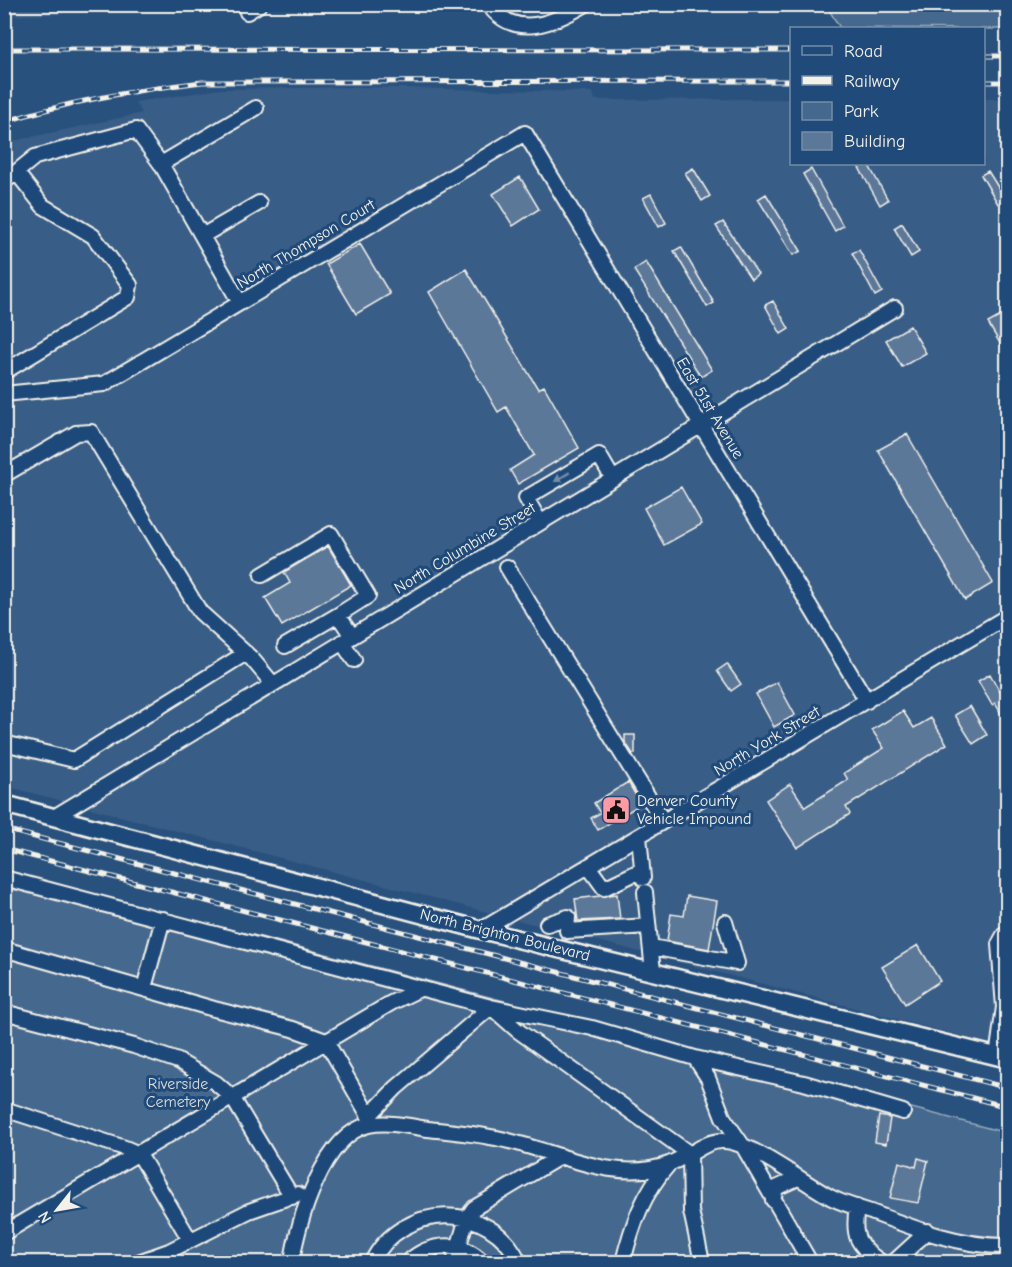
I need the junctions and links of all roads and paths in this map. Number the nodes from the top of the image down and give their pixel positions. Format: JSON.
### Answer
{"nodes":[{"id":1,"x":260,"y":4,"type":"edge"},
{"id":2,"x":488,"y":4,"type":"edge"},
{"id":3,"x":586,"y":4,"type":"edge"},
{"id":4,"x":247,"y":12,"type":"dead end"},
{"id":5,"x":256,"y":108,"type":"dead end"},
{"id":6,"x":525,"y":133,"type":"joint"},
{"id":7,"x":161,"y":164,"type":"junction"},
{"id":8,"x":16,"y":172,"type":"junction"},
{"id":9,"x":4,"y":182,"type":"edge"},
{"id":10,"x":259,"y":202,"type":"dead end"},
{"id":11,"x":202,"y":236,"type":"junction"},
{"id":12,"x":240,"y":303,"type":"junction"},
{"id":13,"x":895,"y":308,"type":"dead end"},
{"id":14,"x":4,"y":372,"type":"edge"},
{"id":15,"x":4,"y":394,"type":"edge"},
{"id":16,"x":701,"y":425,"type":"junction"},
{"id":17,"x":4,"y":475,"type":"edge"},
{"id":18,"x":613,"y":479,"type":"junction"},
{"id":19,"x":540,"y":522,"type":"junction"},
{"id":20,"x":507,"y":567,"type":"dead end"},
{"id":21,"x":262,"y":575,"type":"dead end"},
{"id":22,"x":338,"y":615,"type":"junction"},
{"id":23,"x":1008,"y":616,"type":"edge"},
{"id":24,"x":347,"y":639,"type":"junction"},
{"id":25,"x":285,"y":646,"type":"dead end"},
{"id":26,"x":246,"y":653,"type":"junction"},
{"id":27,"x":354,"y":660,"type":"dead end"},
{"id":28,"x":273,"y":684,"type":"junction"},
{"id":29,"x":867,"y":701,"type":"junction"},
{"id":30,"x":4,"y":743,"type":"edge"},
{"id":31,"x":4,"y":804,"type":"edge"},
{"id":32,"x":54,"y":817,"type":"junction"},
{"id":33,"x":663,"y":821,"type":"junction"},
{"id":34,"x":639,"y":836,"type":"junction"},
{"id":35,"x":588,"y":866,"type":"junction"},
{"id":36,"x":4,"y":878,"type":"edge"},
{"id":37,"x":643,"y":881,"type":"junction"},
{"id":38,"x":163,"y":919,"type":"junction"},
{"id":39,"x":725,"y":922,"type":"dead end"},
{"id":40,"x":547,"y":924,"type":"dead end"},
{"id":41,"x":648,"y":926,"type":"junction"},
{"id":42,"x":481,"y":930,"type":"junction"},
{"id":43,"x":1008,"y":933,"type":"edge"},
{"id":44,"x":651,"y":947,"type":"junction"},
{"id":45,"x":4,"y":949,"type":"edge"},
{"id":46,"x":653,"y":972,"type":"junction"},
{"id":47,"x":144,"y":988,"type":"junction"},
{"id":48,"x":422,"y":988,"type":"junction"},
{"id":49,"x":491,"y":1006,"type":"junction"},
{"id":50,"x":4,"y":1012,"type":"edge"},
{"id":51,"x":326,"y":1041,"type":"junction"},
{"id":52,"x":695,"y":1058,"type":"junction"},
{"id":53,"x":1002,"y":1058,"type":"edge"},
{"id":54,"x":726,"y":1065,"type":"junction"},
{"id":55,"x":708,"y":1078,"type":"junction"},
{"id":56,"x":232,"y":1097,"type":"junction"},
{"id":57,"x":4,"y":1109,"type":"edge"},
{"id":58,"x":903,"y":1112,"type":"dead end"},
{"id":59,"x":723,"y":1117,"type":"junction"},
{"id":60,"x":370,"y":1120,"type":"junction"},
{"id":61,"x":706,"y":1144,"type":"junction"},
{"id":62,"x":743,"y":1146,"type":"junction"},
{"id":63,"x":139,"y":1154,"type":"junction"},
{"id":64,"x":690,"y":1154,"type":"junction"},
{"id":65,"x":561,"y":1156,"type":"junction"},
{"id":66,"x":669,"y":1164,"type":"junction"},
{"id":67,"x":798,"y":1178,"type":"junction"},
{"id":68,"x":313,"y":1186,"type":"junction"},
{"id":69,"x":292,"y":1197,"type":"junction"},
{"id":70,"x":773,"y":1200,"type":"junction"},
{"id":71,"x":857,"y":1207,"type":"junction"},
{"id":72,"x":467,"y":1218,"type":"junction"},
{"id":73,"x":928,"y":1231,"type":"junction"},
{"id":74,"x":4,"y":1233,"type":"edge"},
{"id":75,"x":190,"y":1240,"type":"junction"},
{"id":76,"x":1008,"y":1246,"type":"edge"},
{"id":77,"x":458,"y":1247,"type":"junction"},
{"id":78,"x":623,"y":1262,"type":"edge"},
{"id":79,"x":138,"y":1263,"type":"edge"},
{"id":80,"x":292,"y":1263,"type":"edge"},
{"id":81,"x":372,"y":1263,"type":"edge"},
{"id":82,"x":408,"y":1263,"type":"edge"},
{"id":83,"x":454,"y":1263,"type":"edge"},
{"id":84,"x":483,"y":1263,"type":"edge"},
{"id":85,"x":519,"y":1263,"type":"edge"},
{"id":86,"x":702,"y":1263,"type":"edge"},
{"id":87,"x":810,"y":1263,"type":"edge"},
{"id":88,"x":881,"y":1263,"type":"edge"},
{"id":89,"x":894,"y":1263,"type":"edge"}],
"edges":[{"from":1,"to":4,"type":"street"},
{"from":2,"to":3,"type":"street"},
{"from":5,"to":7,"type":"street"},
{"from":6,"to":12,"type":"street","name":"North Thompson Court"},
{"from":6,"to":16,"type":"street","name":"East 51st Avenue"},
{"from":7,"to":8,"type":"street"},
{"from":7,"to":11,"type":"street"},
{"from":8,"to":9,"type":"street"},
{"from":8,"to":14,"type":"street"},
{"from":10,"to":11,"type":"street"},
{"from":11,"to":12,"type":"street"},
{"from":12,"to":15,"type":"street","name":"North Thompson Court"},
{"from":13,"to":16,"type":"street","name":"North Columbine Street"},
{"from":16,"to":18,"type":"street","name":"North Columbine Street"},
{"from":16,"to":29,"type":"street","name":"East 51st Avenue"},
{"from":17,"to":26,"type":"street"},
{"from":18,"to":19,"type":"street","name":"North Columbine Street"},
{"from":18,"to":19,"type":"street","one_way":true},
{"from":19,"to":24,"type":"street","name":"North Columbine Street"},
{"from":20,"to":33,"type":"street"},
{"from":21,"to":22,"type":"street"},
{"from":22,"to":24,"type":"street"},
{"from":22,"to":25,"type":"street"},
{"from":23,"to":29,"type":"street","name":"North York Street"},
{"from":24,"to":27,"type":"street"},
{"from":24,"to":28,"type":"street","name":"North Columbine Street"},
{"from":26,"to":28,"type":"street"},
{"from":26,"to":30,"type":"street"},
{"from":28,"to":32,"type":"street","name":"North Columbine Street"},
{"from":29,"to":33,"type":"street","name":"North York Street"},
{"from":31,"to":32,"type":"main road","name":"North Brighton Boulevard"},
{"from":32,"to":42,"type":"main road","name":"North Brighton Boulevard"},
{"from":33,"to":34,"type":"street","name":"North York Street"},
{"from":34,"to":35,"type":"street","name":"North York Street"},
{"from":34,"to":37,"type":"street"},
{"from":35,"to":37,"type":"street"},
{"from":35,"to":42,"type":"street","name":"North York Street"},
{"from":36,"to":38,"type":"street"},
{"from":37,"to":41,"type":"street"},
{"from":38,"to":47,"type":"street"},
{"from":38,"to":48,"type":"street"},
{"from":39,"to":44,"type":"street"},
{"from":40,"to":41,"type":"street"},
{"from":41,"to":44,"type":"street"},
{"from":42,"to":46,"type":"main road","name":"North Brighton Boulevard"},
{"from":43,"to":53,"type":"street"},
{"from":44,"to":46,"type":"street"},
{"from":45,"to":47,"type":"street"},
{"from":46,"to":53,"type":"main road","name":"North Brighton Boulevard"},
{"from":47,"to":51,"type":"street"},
{"from":48,"to":49,"type":"street"},
{"from":48,"to":51,"type":"street"},
{"from":49,"to":52,"type":"street"},
{"from":49,"to":60,"type":"street"},
{"from":49,"to":64,"type":"street"},
{"from":50,"to":56,"type":"street"},
{"from":51,"to":56,"type":"street"},
{"from":51,"to":60,"type":"street"},
{"from":52,"to":54,"type":"street"},
{"from":52,"to":55,"type":"street"},
{"from":54,"to":55,"type":"street"},
{"from":54,"to":58,"type":"street"},
{"from":55,"to":59,"type":"street"},
{"from":56,"to":63,"type":"street"},
{"from":56,"to":69,"type":"street"},
{"from":57,"to":63,"type":"street"},
{"from":59,"to":61,"type":"street"},
{"from":59,"to":62,"type":"street"},
{"from":60,"to":65,"type":"street"},
{"from":60,"to":68,"type":"street"},
{"from":61,"to":62,"type":"street"},
{"from":61,"to":64,"type":"street"},
{"from":62,"to":67,"type":"street"},
{"from":62,"to":70,"type":"street"},
{"from":63,"to":74,"type":"street"},
{"from":63,"to":75,"type":"street"},
{"from":64,"to":66,"type":"street"},
{"from":64,"to":86,"type":"street"},
{"from":65,"to":66,"type":"street"},
{"from":65,"to":72,"type":"street"},
{"from":66,"to":78,"type":"street"},
{"from":67,"to":70,"type":"street"},
{"from":67,"to":71,"type":"street"},
{"from":68,"to":69,"type":"street"},
{"from":68,"to":80,"type":"street"},
{"from":69,"to":75,"type":"street"},
{"from":70,"to":87,"type":"street"},
{"from":71,"to":73,"type":"street"},
{"from":71,"to":88,"type":"street"},
{"from":72,"to":77,"type":"street"},
{"from":72,"to":81,"type":"street"},
{"from":72,"to":85,"type":"street"},
{"from":73,"to":76,"type":"street"},
{"from":73,"to":89,"type":"street"},
{"from":75,"to":79,"type":"street"},
{"from":77,"to":82,"type":"street"},
{"from":77,"to":83,"type":"street"},
{"from":77,"to":84,"type":"street"}]}
